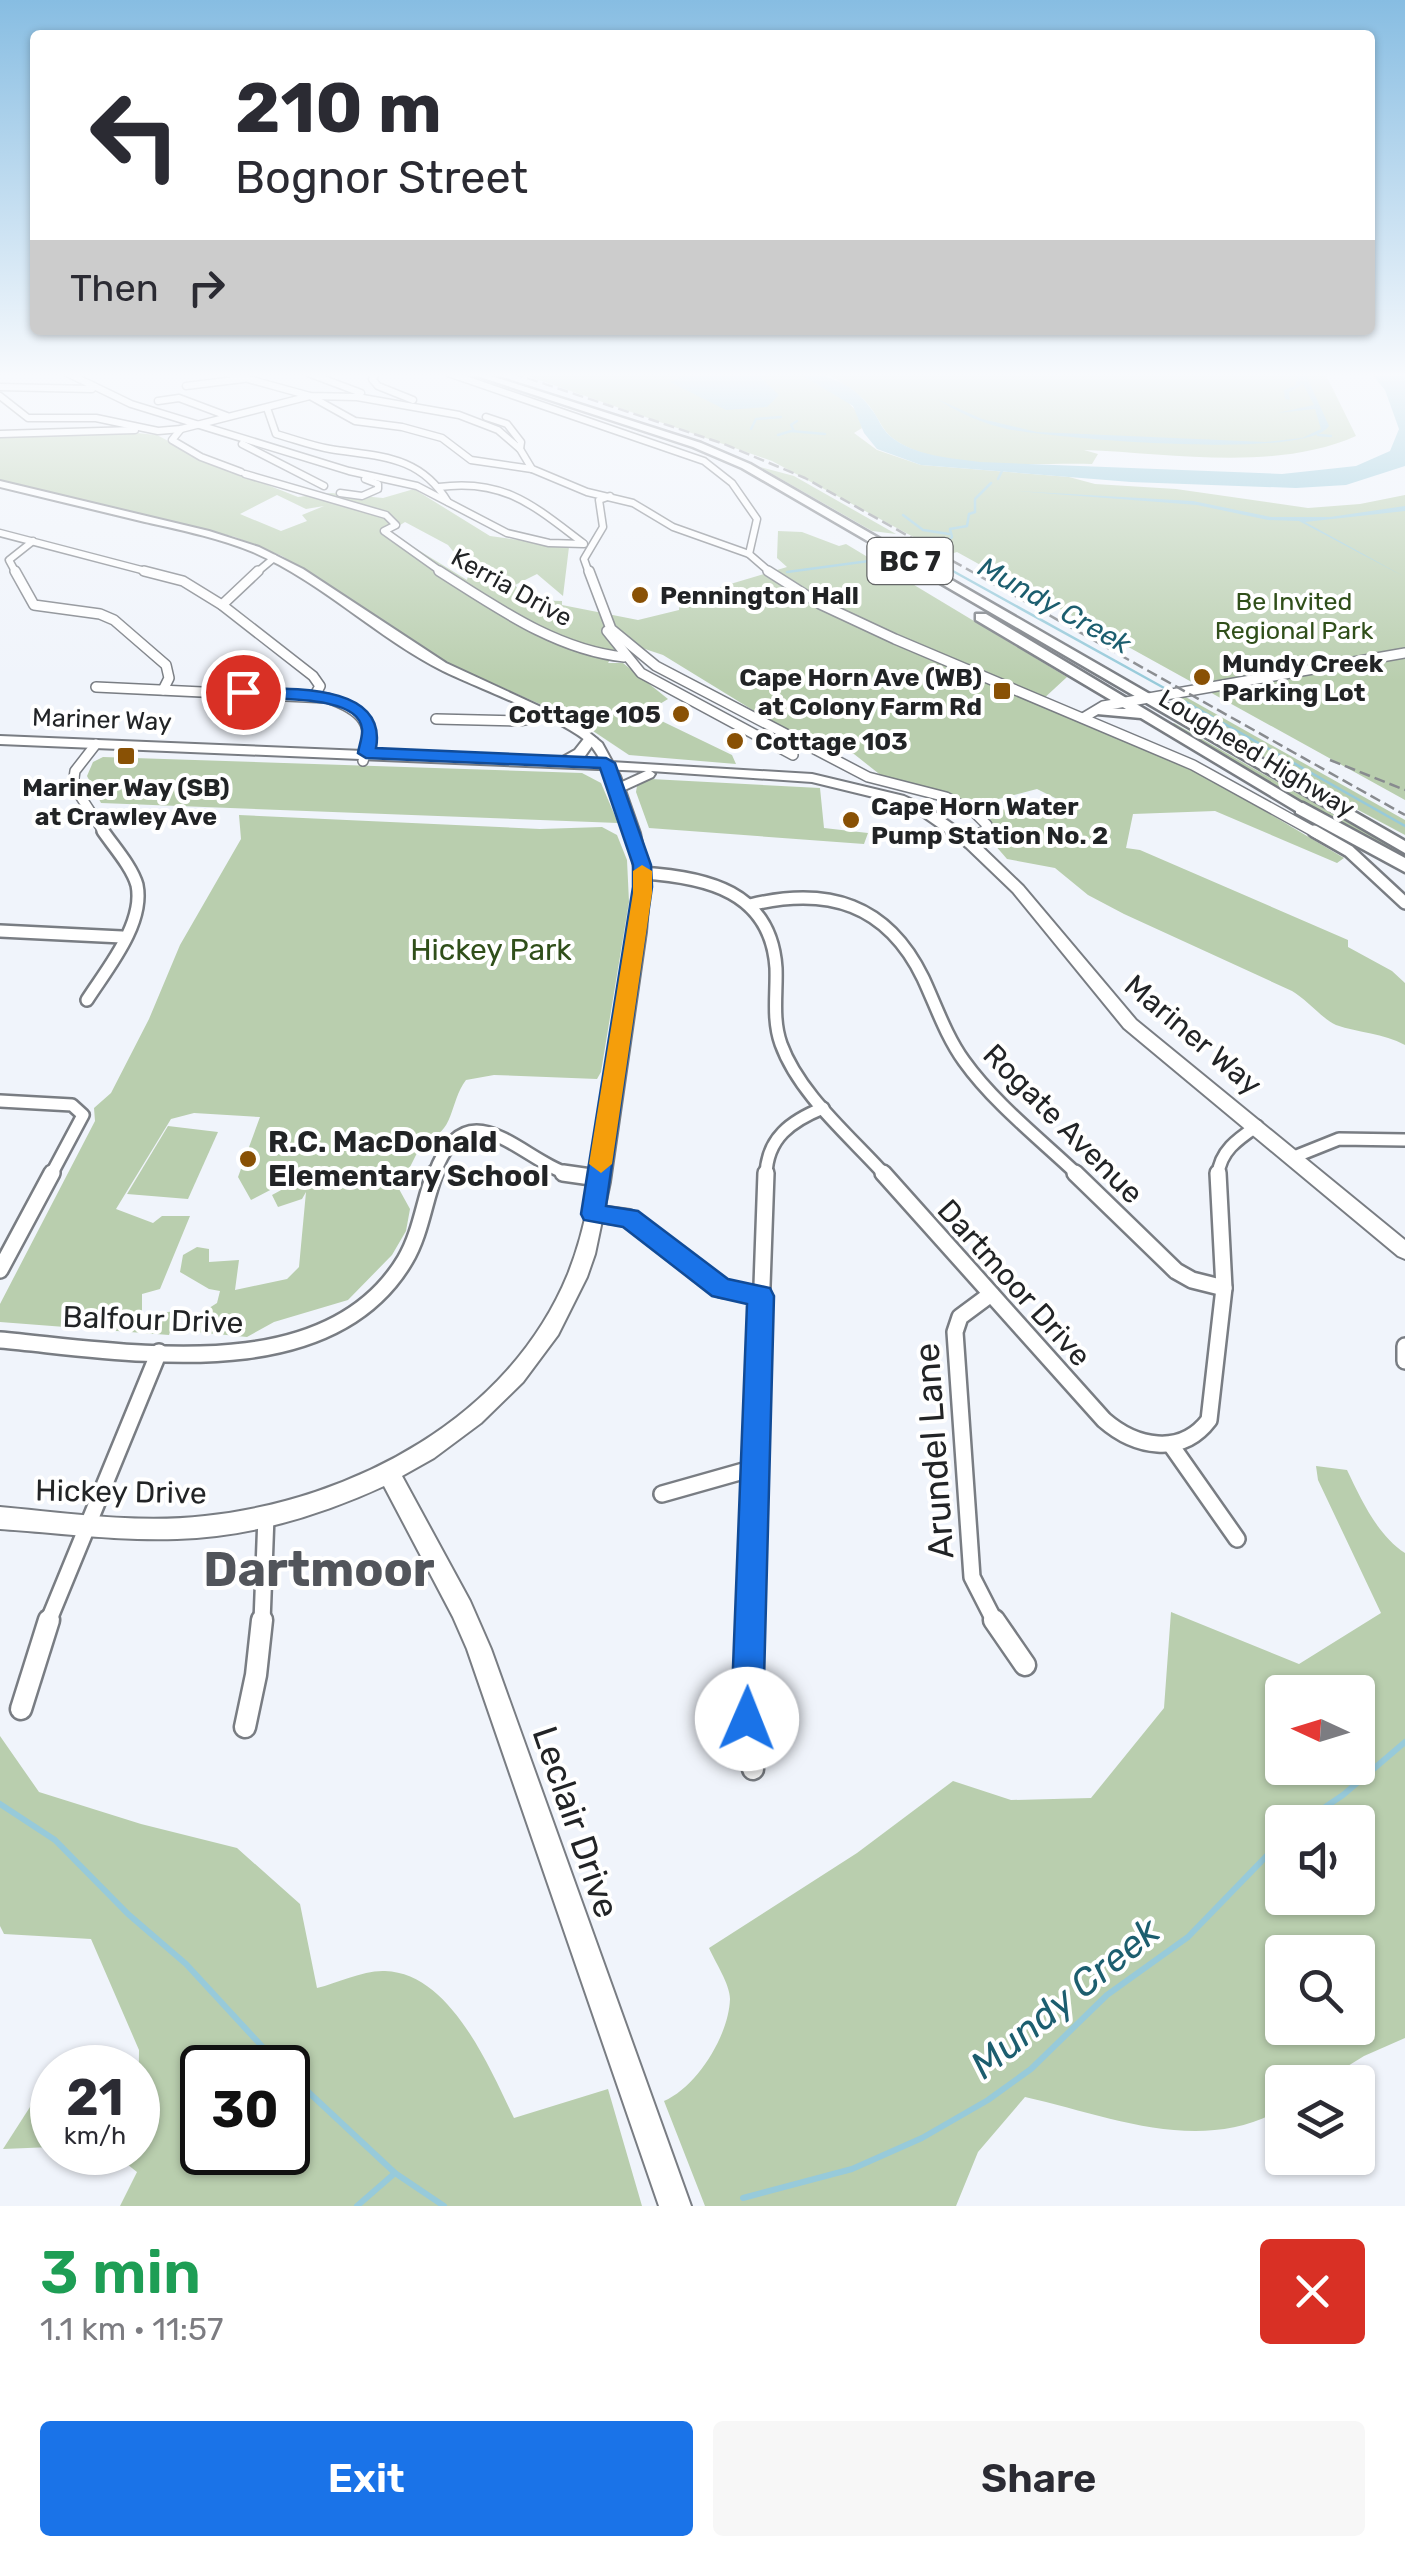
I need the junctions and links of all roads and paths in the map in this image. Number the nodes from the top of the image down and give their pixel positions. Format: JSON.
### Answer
{"nodes":[{"id":1,"x":250,"y":476,"type":"edge"},
{"id":2,"x":301,"y":476,"type":"edge"},
{"id":3,"x":361,"y":476,"type":"edge"},
{"id":4,"x":372,"y":476,"type":"edge"},
{"id":5,"x":422,"y":476,"type":"edge"},
{"id":6,"x":549,"y":476,"type":"edge"},
{"id":7,"x":723,"y":476,"type":"edge"},
{"id":8,"x":749,"y":476,"type":"edge"},
{"id":9,"x":763,"y":476,"type":"edge"},
{"id":10,"x":0,"y":484,"type":"edge"},
{"id":11,"x":439,"y":487,"type":"junction"},
{"id":12,"x":587,"y":492,"type":"junction"},
{"id":13,"x":610,"y":496,"type":"junction"},
{"id":14,"x":448,"y":502,"type":"junction"},
{"id":15,"x":598,"y":504,"type":"junction"},
{"id":16,"x":0,"y":533,"type":"edge"},
{"id":17,"x":34,"y":542,"type":"junction"},
{"id":18,"x":588,"y":544,"type":"junction"},
{"id":19,"x":749,"y":554,"type":"junction"},
{"id":20,"x":274,"y":558,"type":"junction"},
{"id":21,"x":222,"y":605,"type":"junction"},
{"id":22,"x":995,"y":626,"type":"junction"},
{"id":23,"x":611,"y":629,"type":"junction"},
{"id":24,"x":1405,"y":653,"type":"edge"},
{"id":25,"x":624,"y":657,"type":"junction"},
{"id":26,"x":1094,"y":684,"type":"junction"},
{"id":27,"x":96,"y":687,"type":"dead end"},
{"id":28,"x":163,"y":690,"type":"junction"},
{"id":29,"x":1176,"y":692,"type":"junction"},
{"id":30,"x":315,"y":695,"type":"junction"},
{"id":31,"x":1147,"y":698,"type":"junction"},
{"id":32,"x":1103,"y":712,"type":"junction"},
{"id":33,"x":548,"y":716,"type":"junction"},
{"id":34,"x":436,"y":719,"type":"dead end"},
{"id":35,"x":1169,"y":719,"type":"junction"},
{"id":36,"x":591,"y":739,"type":"junction"},
{"id":37,"x":0,"y":740,"type":"edge"},
{"id":38,"x":92,"y":747,"type":"junction"},
{"id":39,"x":0,"y":748,"type":"edge"},
{"id":40,"x":793,"y":754,"type":"dead end"},
{"id":41,"x":364,"y":757,"type":"junction"},
{"id":42,"x":564,"y":761,"type":"junction"},
{"id":43,"x":1270,"y":768,"type":"junction"},
{"id":44,"x":611,"y":775,"type":"junction"},
{"id":45,"x":860,"y":788,"type":"junction"},
{"id":46,"x":1329,"y":802,"type":"junction"},
{"id":47,"x":1303,"y":808,"type":"joint"},
{"id":48,"x":1405,"y":840,"type":"edge"},
{"id":49,"x":969,"y":842,"type":"junction"},
{"id":50,"x":1405,"y":848,"type":"edge"},
{"id":51,"x":1405,"y":869,"type":"edge"},
{"id":52,"x":642,"y":873,"type":"junction"},
{"id":53,"x":1405,"y":903,"type":"edge"},
{"id":54,"x":750,"y":905,"type":"junction"},
{"id":55,"x":0,"y":931,"type":"edge"},
{"id":56,"x":122,"y":937,"type":"junction"},
{"id":57,"x":88,"y":1000,"type":"dead end"},
{"id":58,"x":0,"y":1101,"type":"edge"},
{"id":59,"x":823,"y":1108,"type":"junction"},
{"id":60,"x":1257,"y":1126,"type":"junction"},
{"id":61,"x":1405,"y":1140,"type":"edge"},
{"id":62,"x":1294,"y":1156,"type":"junction"},
{"id":63,"x":598,"y":1178,"type":"junction"},
{"id":64,"x":593,"y":1214,"type":"junction"},
{"id":65,"x":1405,"y":1251,"type":"edge"},
{"id":66,"x":0,"y":1270,"type":"edge"},
{"id":67,"x":1224,"y":1288,"type":"junction"},
{"id":68,"x":990,"y":1294,"type":"junction"},
{"id":69,"x":761,"y":1296,"type":"junction"},
{"id":70,"x":0,"y":1340,"type":"edge"},
{"id":71,"x":1405,"y":1346,"type":"edge"},
{"id":72,"x":159,"y":1352,"type":"junction"},
{"id":73,"x":1405,"y":1361,"type":"edge"},
{"id":74,"x":1171,"y":1445,"type":"junction"},
{"id":75,"x":754,"y":1468,"type":"junction"},
{"id":76,"x":388,"y":1472,"type":"junction"},
{"id":77,"x":662,"y":1494,"type":"dead end"},
{"id":78,"x":266,"y":1516,"type":"junction"},
{"id":79,"x":0,"y":1518,"type":"edge"},
{"id":80,"x":88,"y":1525,"type":"junction"},
{"id":81,"x":1238,"y":1539,"type":"dead end"},
{"id":82,"x":1024,"y":1665,"type":"dead end"},
{"id":83,"x":21,"y":1709,"type":"dead end"},
{"id":84,"x":245,"y":1726,"type":"dead end"},
{"id":85,"x":753,"y":1770,"type":"dead end"},
{"id":86,"x":675,"y":2206,"type":"edge"}],
"edges":[{"from":1,"to":25,"type":"street","name":"Kerria Drive"},
{"from":2,"to":3,"type":"street"},
{"from":4,"to":14,"type":"street"},
{"from":5,"to":11,"type":"street"},
{"from":6,"to":12,"type":"street"},
{"from":7,"to":19,"type":"street"},
{"from":8,"to":22,"type":"main road","name":"Lougheed Highway","number":"BC 7"},
{"from":9,"to":31,"type":"main road","name":"Lougheed Highway","number":"BC 7"},
{"from":10,"to":20,"type":"street"},
{"from":11,"to":14,"type":"street"},
{"from":11,"to":18,"type":"street"},
{"from":12,"to":13,"type":"street"},
{"from":12,"to":15,"type":"street"},
{"from":13,"to":15,"type":"street"},
{"from":13,"to":19,"type":"street"},
{"from":14,"to":18,"type":"street"},
{"from":15,"to":18,"type":"street"},
{"from":16,"to":17,"type":"street"},
{"from":17,"to":21,"type":"street"},
{"from":17,"to":28,"type":"street"},
{"from":18,"to":23,"type":"street"},
{"from":19,"to":32,"type":"street"},
{"from":20,"to":21,"type":"street"},
{"from":20,"to":33,"type":"street"},
{"from":21,"to":30,"type":"street"},
{"from":22,"to":26,"type":"main road","name":"Lougheed Highway","number":"BC 7"},
{"from":22,"to":31,"type":"main road"},
{"from":23,"to":25,"type":"street"},
{"from":23,"to":49,"type":"street"},
{"from":24,"to":29,"type":"street"},
{"from":25,"to":40,"type":"street"},
{"from":26,"to":32,"type":"main road","name":"Lougheed Highway","number":"BC 7"},
{"from":26,"to":32,"type":"main road"},
{"from":27,"to":28,"type":"street"},
{"from":28,"to":30,"type":"street"},
{"from":29,"to":31,"type":"street"},
{"from":29,"to":35,"type":"main road"},
{"from":30,"to":41,"type":"street"},
{"from":31,"to":32,"type":"street"},
{"from":31,"to":35,"type":"main road","name":"Lougheed Highway","number":"BC 7"},
{"from":32,"to":35,"type":"main road"},
{"from":32,"to":43,"type":"main road"},
{"from":32,"to":53,"type":"street"},
{"from":33,"to":34,"type":"street"},
{"from":33,"to":36,"type":"street"},
{"from":35,"to":43,"type":"main road","name":"Lougheed Highway","number":"BC 7"},
{"from":35,"to":47,"type":"main road","name":"Lougheed Highway","number":"BC 7"},
{"from":36,"to":42,"type":"street"},
{"from":36,"to":44,"type":"street","name":"Hickey Drive"},
{"from":37,"to":38,"type":"street","name":"Mariner Way"},
{"from":38,"to":39,"type":"street","name":"Mariner Way"},
{"from":38,"to":41,"type":"street","name":"Mariner Way"},
{"from":38,"to":56,"type":"street"},
{"from":41,"to":42,"type":"street","name":"Mariner Way"},
{"from":41,"to":44,"type":"street","name":"Mariner Way"},
{"from":42,"to":44,"type":"street","name":"Mariner Way"},
{"from":43,"to":46,"type":"main road","name":"Lougheed Highway","number":"BC 7"},
{"from":44,"to":45,"type":"street","name":"Mariner Way"},
{"from":44,"to":45,"type":"street","name":"Mariner Way"},
{"from":44,"to":52,"type":"street","name":"Hickey Drive"},
{"from":45,"to":49,"type":"street","name":"Mariner Way"},
{"from":46,"to":48,"type":"main road"},
{"from":46,"to":50,"type":"main road","name":"Lougheed Highway","number":"BC 7"},
{"from":47,"to":51,"type":"highway"},
{"from":49,"to":60,"type":"street","name":"Mariner Way"},
{"from":52,"to":54,"type":"street"},
{"from":52,"to":63,"type":"street","name":"Hickey Drive"},
{"from":54,"to":59,"type":"street","name":"Dartmoor Drive"},
{"from":54,"to":67,"type":"street","name":"Rogate Avenue"},
{"from":55,"to":56,"type":"street"},
{"from":56,"to":57,"type":"street"},
{"from":58,"to":66,"type":"street"},
{"from":59,"to":68,"type":"street","name":"Dartmoor Drive"},
{"from":59,"to":69,"type":"street"},
{"from":60,"to":62,"type":"street","name":"Mariner Way"},
{"from":60,"to":67,"type":"street"},
{"from":61,"to":62,"type":"street"},
{"from":62,"to":65,"type":"street","name":"Mariner Way"},
{"from":63,"to":64,"type":"street","name":"Hickey Drive"},
{"from":63,"to":72,"type":"street","name":"Balfour Drive"},
{"from":64,"to":69,"type":"street"},
{"from":64,"to":76,"type":"street","name":"Hickey Drive"},
{"from":67,"to":74,"type":"street"},
{"from":68,"to":74,"type":"street","name":"Dartmoor Drive"},
{"from":68,"to":82,"type":"street","name":"Arundel Lane"},
{"from":69,"to":75,"type":"street"},
{"from":70,"to":72,"type":"street","name":"Balfour Drive"},
{"from":71,"to":73,"type":"street"},
{"from":72,"to":80,"type":"street"},
{"from":74,"to":81,"type":"street"},
{"from":75,"to":77,"type":"street"},
{"from":75,"to":85,"type":"street"},
{"from":76,"to":78,"type":"street","name":"Hickey Drive"},
{"from":76,"to":86,"type":"street","name":"Leclair Drive"},
{"from":78,"to":80,"type":"street","name":"Hickey Drive"},
{"from":78,"to":84,"type":"street"},
{"from":79,"to":80,"type":"street","name":"Hickey Drive"},
{"from":80,"to":83,"type":"street"}]}
